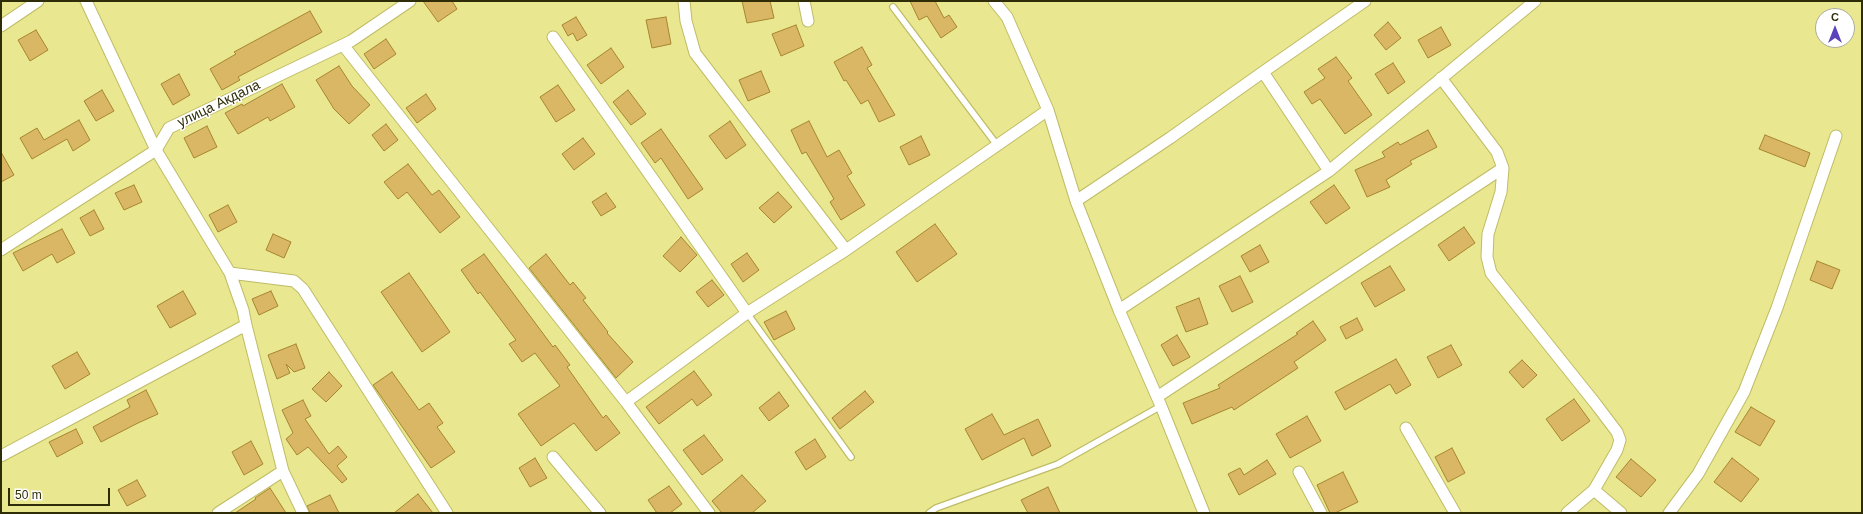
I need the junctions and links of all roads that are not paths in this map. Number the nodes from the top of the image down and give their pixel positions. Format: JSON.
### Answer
{"nodes":[{"id":1,"x":38,"y":1,"type":"edge"},
{"id":2,"x":86,"y":1,"type":"edge"},
{"id":3,"x":410,"y":1,"type":"edge"},
{"id":4,"x":684,"y":1,"type":"edge"},
{"id":5,"x":804,"y":1,"type":"edge"},
{"id":6,"x":994,"y":1,"type":"edge"},
{"id":7,"x":1365,"y":1,"type":"edge"},
{"id":8,"x":1535,"y":1,"type":"edge"},
{"id":9,"x":893,"y":7,"type":"dead end"},
{"id":10,"x":808,"y":21,"type":"dead end"},
{"id":11,"x":1,"y":26,"type":"edge"},
{"id":12,"x":553,"y":37,"type":"dead end"},
{"id":13,"x":343,"y":45,"type":"junction"},
{"id":14,"x":1263,"y":72,"type":"junction"},
{"id":15,"x":1441,"y":78,"type":"junction"},
{"id":16,"x":1048,"y":110,"type":"junction"},
{"id":17,"x":1836,"y":136,"type":"dead end"},
{"id":18,"x":997,"y":145,"type":"junction"},
{"id":19,"x":156,"y":150,"type":"junction"},
{"id":20,"x":1503,"y":168,"type":"junction"},
{"id":21,"x":1329,"y":171,"type":"junction"},
{"id":22,"x":1076,"y":201,"type":"junction"},
{"id":23,"x":1,"y":250,"type":"edge"},
{"id":24,"x":846,"y":250,"type":"junction"},
{"id":25,"x":230,"y":273,"type":"junction"},
{"id":26,"x":1119,"y":310,"type":"junction"},
{"id":27,"x":747,"y":313,"type":"junction"},
{"id":28,"x":246,"y":325,"type":"junction"},
{"id":29,"x":626,"y":402,"type":"junction"},
{"id":30,"x":1159,"y":402,"type":"junction"},
{"id":31,"x":1406,"y":428,"type":"dead end"},
{"id":32,"x":1,"y":456,"type":"edge"},
{"id":33,"x":553,"y":457,"type":"dead end"},
{"id":34,"x":852,"y":457,"type":"dead end"},
{"id":35,"x":283,"y":471,"type":"junction"},
{"id":36,"x":1299,"y":472,"type":"dead end"},
{"id":37,"x":1594,"y":490,"type":"junction"},
{"id":38,"x":218,"y":513,"type":"edge"},
{"id":39,"x":303,"y":513,"type":"edge"},
{"id":40,"x":447,"y":513,"type":"edge"},
{"id":41,"x":600,"y":513,"type":"edge"},
{"id":42,"x":709,"y":513,"type":"edge"},
{"id":43,"x":929,"y":513,"type":"edge"},
{"id":44,"x":1204,"y":513,"type":"edge"},
{"id":45,"x":1322,"y":513,"type":"edge"},
{"id":46,"x":1455,"y":513,"type":"edge"},
{"id":47,"x":1567,"y":513,"type":"edge"},
{"id":48,"x":1621,"y":513,"type":"edge"},
{"id":49,"x":1669,"y":513,"type":"edge"}],
"edges":[{"from":1,"to":11,"type":"street"},
{"from":2,"to":19,"type":"street"},
{"from":3,"to":13,"type":"street","name":"улица Акдала"},
{"from":4,"to":24,"type":"street"},
{"from":5,"to":10,"type":"street"},
{"from":6,"to":16,"type":"street"},
{"from":7,"to":14,"type":"street"},
{"from":8,"to":15,"type":"street"},
{"from":9,"to":18,"type":"lane"},
{"from":12,"to":27,"type":"street"},
{"from":13,"to":19,"type":"street","name":"улица Акдала"},
{"from":13,"to":29,"type":"street"},
{"from":14,"to":21,"type":"street"},
{"from":14,"to":22,"type":"street"},
{"from":15,"to":20,"type":"street"},
{"from":15,"to":21,"type":"street"},
{"from":16,"to":18,"type":"street"},
{"from":16,"to":22,"type":"street"},
{"from":17,"to":49,"type":"street"},
{"from":18,"to":24,"type":"street"},
{"from":19,"to":23,"type":"street","name":"улица Акдала"},
{"from":19,"to":25,"type":"street"},
{"from":20,"to":30,"type":"street"},
{"from":20,"to":37,"type":"street"},
{"from":21,"to":26,"type":"street"},
{"from":22,"to":26,"type":"street"},
{"from":24,"to":27,"type":"street"},
{"from":25,"to":28,"type":"street"},
{"from":25,"to":40,"type":"street"},
{"from":26,"to":30,"type":"street"},
{"from":27,"to":29,"type":"street"},
{"from":27,"to":34,"type":"lane"},
{"from":28,"to":32,"type":"street"},
{"from":28,"to":35,"type":"street"},
{"from":29,"to":42,"type":"street"},
{"from":30,"to":43,"type":"lane"},
{"from":30,"to":44,"type":"street"},
{"from":31,"to":46,"type":"street"},
{"from":33,"to":41,"type":"street"},
{"from":35,"to":38,"type":"street"},
{"from":35,"to":39,"type":"street"},
{"from":36,"to":45,"type":"street"},
{"from":37,"to":47,"type":"street"},
{"from":37,"to":48,"type":"street"}]}
